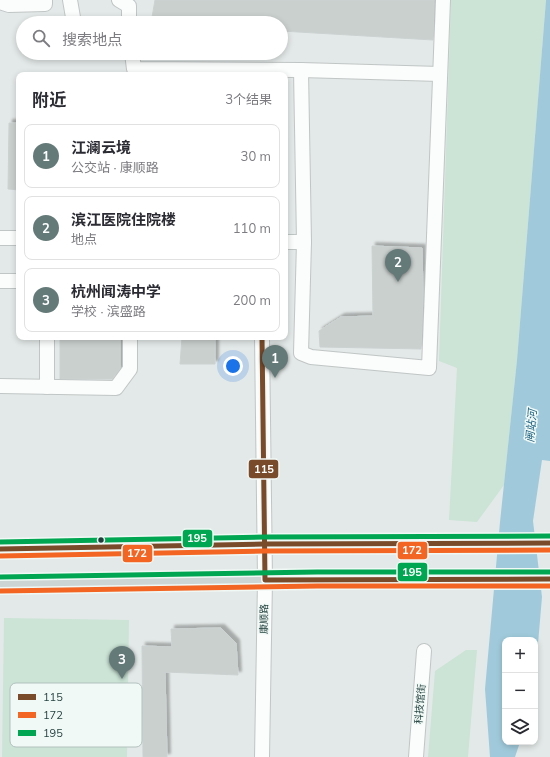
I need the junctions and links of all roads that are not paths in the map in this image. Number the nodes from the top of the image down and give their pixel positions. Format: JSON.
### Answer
{"nodes":[{"id":1,"x":70,"y":0,"type":"edge"},
{"id":2,"x":119,"y":0,"type":"edge"},
{"id":3,"x":443,"y":0,"type":"edge"},
{"id":4,"x":0,"y":2,"type":"edge"},
{"id":5,"x":45,"y":2,"type":"edge"},
{"id":6,"x":73,"y":16,"type":"edge"},
{"id":7,"x":130,"y":16,"type":"edge"},
{"id":8,"x":133,"y":60,"type":"edge"},
{"id":9,"x":301,"y":70,"type":"junction"},
{"id":10,"x":230,"y":72,"type":"edge"},
{"id":11,"x":275,"y":72,"type":"edge"},
{"id":12,"x":440,"y":74,"type":"junction"},
{"id":13,"x":0,"y":238,"type":"edge"},
{"id":14,"x":16,"y":238,"type":"edge"},
{"id":15,"x":288,"y":242,"type":"edge"},
{"id":16,"x":304,"y":242,"type":"junction"},
{"id":17,"x":0,"y":281,"type":"edge"},
{"id":18,"x":16,"y":281,"type":"edge"},
{"id":19,"x":47,"y":340,"type":"edge"},
{"id":20,"x":130,"y":340,"type":"edge"},
{"id":21,"x":262,"y":340,"type":"edge"},
{"id":22,"x":0,"y":386,"type":"edge"},
{"id":23,"x":47,"y":387,"type":"junction"},
{"id":24,"x":550,"y":543,"type":"edge"},
{"id":25,"x":264,"y":544,"type":"junction"},
{"id":26,"x":0,"y":549,"type":"edge"},
{"id":27,"x":550,"y":579,"type":"edge"},
{"id":28,"x":265,"y":580,"type":"junction"},
{"id":29,"x":0,"y":584,"type":"edge"},
{"id":30,"x":424,"y":651,"type":"dead end"},
{"id":31,"x":262,"y":757,"type":"edge"},
{"id":32,"x":416,"y":757,"type":"edge"}],
"edges":[{"from":1,"to":6,"type":"street"},
{"from":2,"to":7,"type":"street"},
{"from":3,"to":12,"type":"street"},
{"from":4,"to":5,"type":"street"},
{"from":8,"to":10,"type":"street"},
{"from":9,"to":11,"type":"street"},
{"from":9,"to":12,"type":"street"},
{"from":9,"to":16,"type":"street"},
{"from":12,"to":16,"type":"street"},
{"from":13,"to":14,"type":"street"},
{"from":15,"to":16,"type":"street"},
{"from":17,"to":18,"type":"street"},
{"from":19,"to":23,"type":"street"},
{"from":20,"to":23,"type":"street"},
{"from":21,"to":25,"type":"street","name":"康顺路"},
{"from":22,"to":23,"type":"street"},
{"from":24,"to":25,"type":"main road"},
{"from":25,"to":26,"type":"main road"},
{"from":25,"to":28,"type":"street","name":"康顺路"},
{"from":27,"to":28,"type":"main road"},
{"from":28,"to":29,"type":"main road"},
{"from":28,"to":31,"type":"street","name":"康顺路"},
{"from":30,"to":32,"type":"street","name":"科技馆街"}]}
